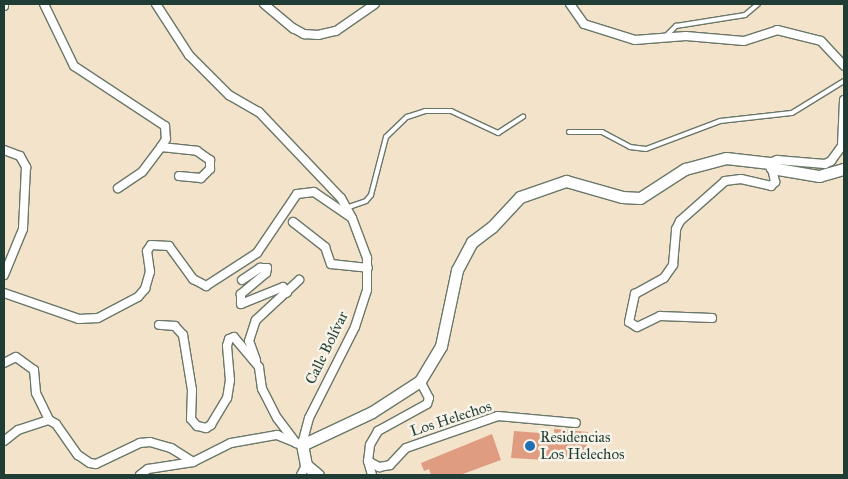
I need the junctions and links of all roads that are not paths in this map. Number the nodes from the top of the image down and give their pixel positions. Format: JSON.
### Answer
{"nodes":[{"id":1,"x":44,"y":4,"type":"edge"},
{"id":2,"x":156,"y":4,"type":"edge"},
{"id":3,"x":264,"y":4,"type":"edge"},
{"id":4,"x":375,"y":4,"type":"edge"},
{"id":5,"x":570,"y":4,"type":"edge"},
{"id":6,"x":758,"y":4,"type":"edge"},
{"id":7,"x":664,"y":39,"type":"junction"},
{"id":8,"x":844,"y":66,"type":"edge"},
{"id":9,"x":844,"y":81,"type":"edge"},
{"id":10,"x":844,"y":100,"type":"edge"},
{"id":11,"x":523,"y":117,"type":"dead end"},
{"id":12,"x":570,"y":132,"type":"dead end"},
{"id":13,"x":161,"y":147,"type":"junction"},
{"id":14,"x":4,"y":150,"type":"edge"},
{"id":15,"x":771,"y":166,"type":"junction"},
{"id":16,"x":844,"y":170,"type":"edge"},
{"id":17,"x":179,"y":176,"type":"dead end"},
{"id":18,"x":118,"y":188,"type":"dead end"},
{"id":19,"x":346,"y":208,"type":"junction"},
{"id":20,"x":352,"y":218,"type":"junction"},
{"id":21,"x":293,"y":222,"type":"dead end"},
{"id":22,"x":368,"y":268,"type":"junction"},
{"id":23,"x":4,"y":274,"type":"edge"},
{"id":24,"x":242,"y":280,"type":"dead end"},
{"id":25,"x":299,"y":280,"type":"dead end"},
{"id":26,"x":4,"y":293,"type":"edge"},
{"id":27,"x":287,"y":293,"type":"junction"},
{"id":28,"x":712,"y":318,"type":"dead end"},
{"id":29,"x":159,"y":325,"type":"dead end"},
{"id":30,"x":4,"y":363,"type":"edge"},
{"id":31,"x":259,"y":367,"type":"junction"},
{"id":32,"x":420,"y":381,"type":"junction"},
{"id":33,"x":49,"y":420,"type":"junction"},
{"id":34,"x":576,"y":423,"type":"dead end"},
{"id":35,"x":4,"y":441,"type":"edge"},
{"id":36,"x":299,"y":444,"type":"junction"},
{"id":37,"x":368,"y":461,"type":"junction"},
{"id":38,"x":193,"y":462,"type":"junction"},
{"id":39,"x":304,"y":470,"type":"edge"},
{"id":40,"x":140,"y":475,"type":"edge"},
{"id":41,"x":318,"y":475,"type":"edge"},
{"id":42,"x":372,"y":475,"type":"edge"}],
"edges":[{"from":1,"to":13,"type":"street"},
{"from":2,"to":19,"type":"street","name":"Calle Bolívar"},
{"from":3,"to":4,"type":"street"},
{"from":5,"to":7,"type":"street"},
{"from":6,"to":7,"type":"lane"},
{"from":7,"to":8,"type":"street"},
{"from":9,"to":12,"type":"lane"},
{"from":10,"to":15,"type":"street"},
{"from":11,"to":19,"type":"lane"},
{"from":13,"to":17,"type":"street"},
{"from":13,"to":18,"type":"street"},
{"from":14,"to":23,"type":"street"},
{"from":15,"to":16,"type":"street"},
{"from":15,"to":28,"type":"street"},
{"from":15,"to":32,"type":"street"},
{"from":19,"to":20,"type":"street","name":"Calle Bolívar"},
{"from":20,"to":22,"type":"street","name":"Calle Bolívar"},
{"from":20,"to":26,"type":"street"},
{"from":21,"to":22,"type":"street"},
{"from":22,"to":36,"type":"street","name":"Calle Bolívar"},
{"from":24,"to":27,"type":"street"},
{"from":25,"to":27,"type":"street"},
{"from":27,"to":31,"type":"street"},
{"from":29,"to":31,"type":"street"},
{"from":30,"to":33,"type":"street"},
{"from":31,"to":36,"type":"street"},
{"from":32,"to":36,"type":"street"},
{"from":32,"to":37,"type":"street","name":"Los Helechos"},
{"from":33,"to":35,"type":"street"},
{"from":33,"to":38,"type":"street"},
{"from":34,"to":37,"type":"street","name":"Los Helechos"},
{"from":36,"to":38,"type":"street"},
{"from":36,"to":39,"type":"street","name":"Calle Bolívar"},
{"from":37,"to":42,"type":"street"},
{"from":38,"to":40,"type":"street"},
{"from":39,"to":41,"type":"street","name":"Calle Bolívar"}]}
